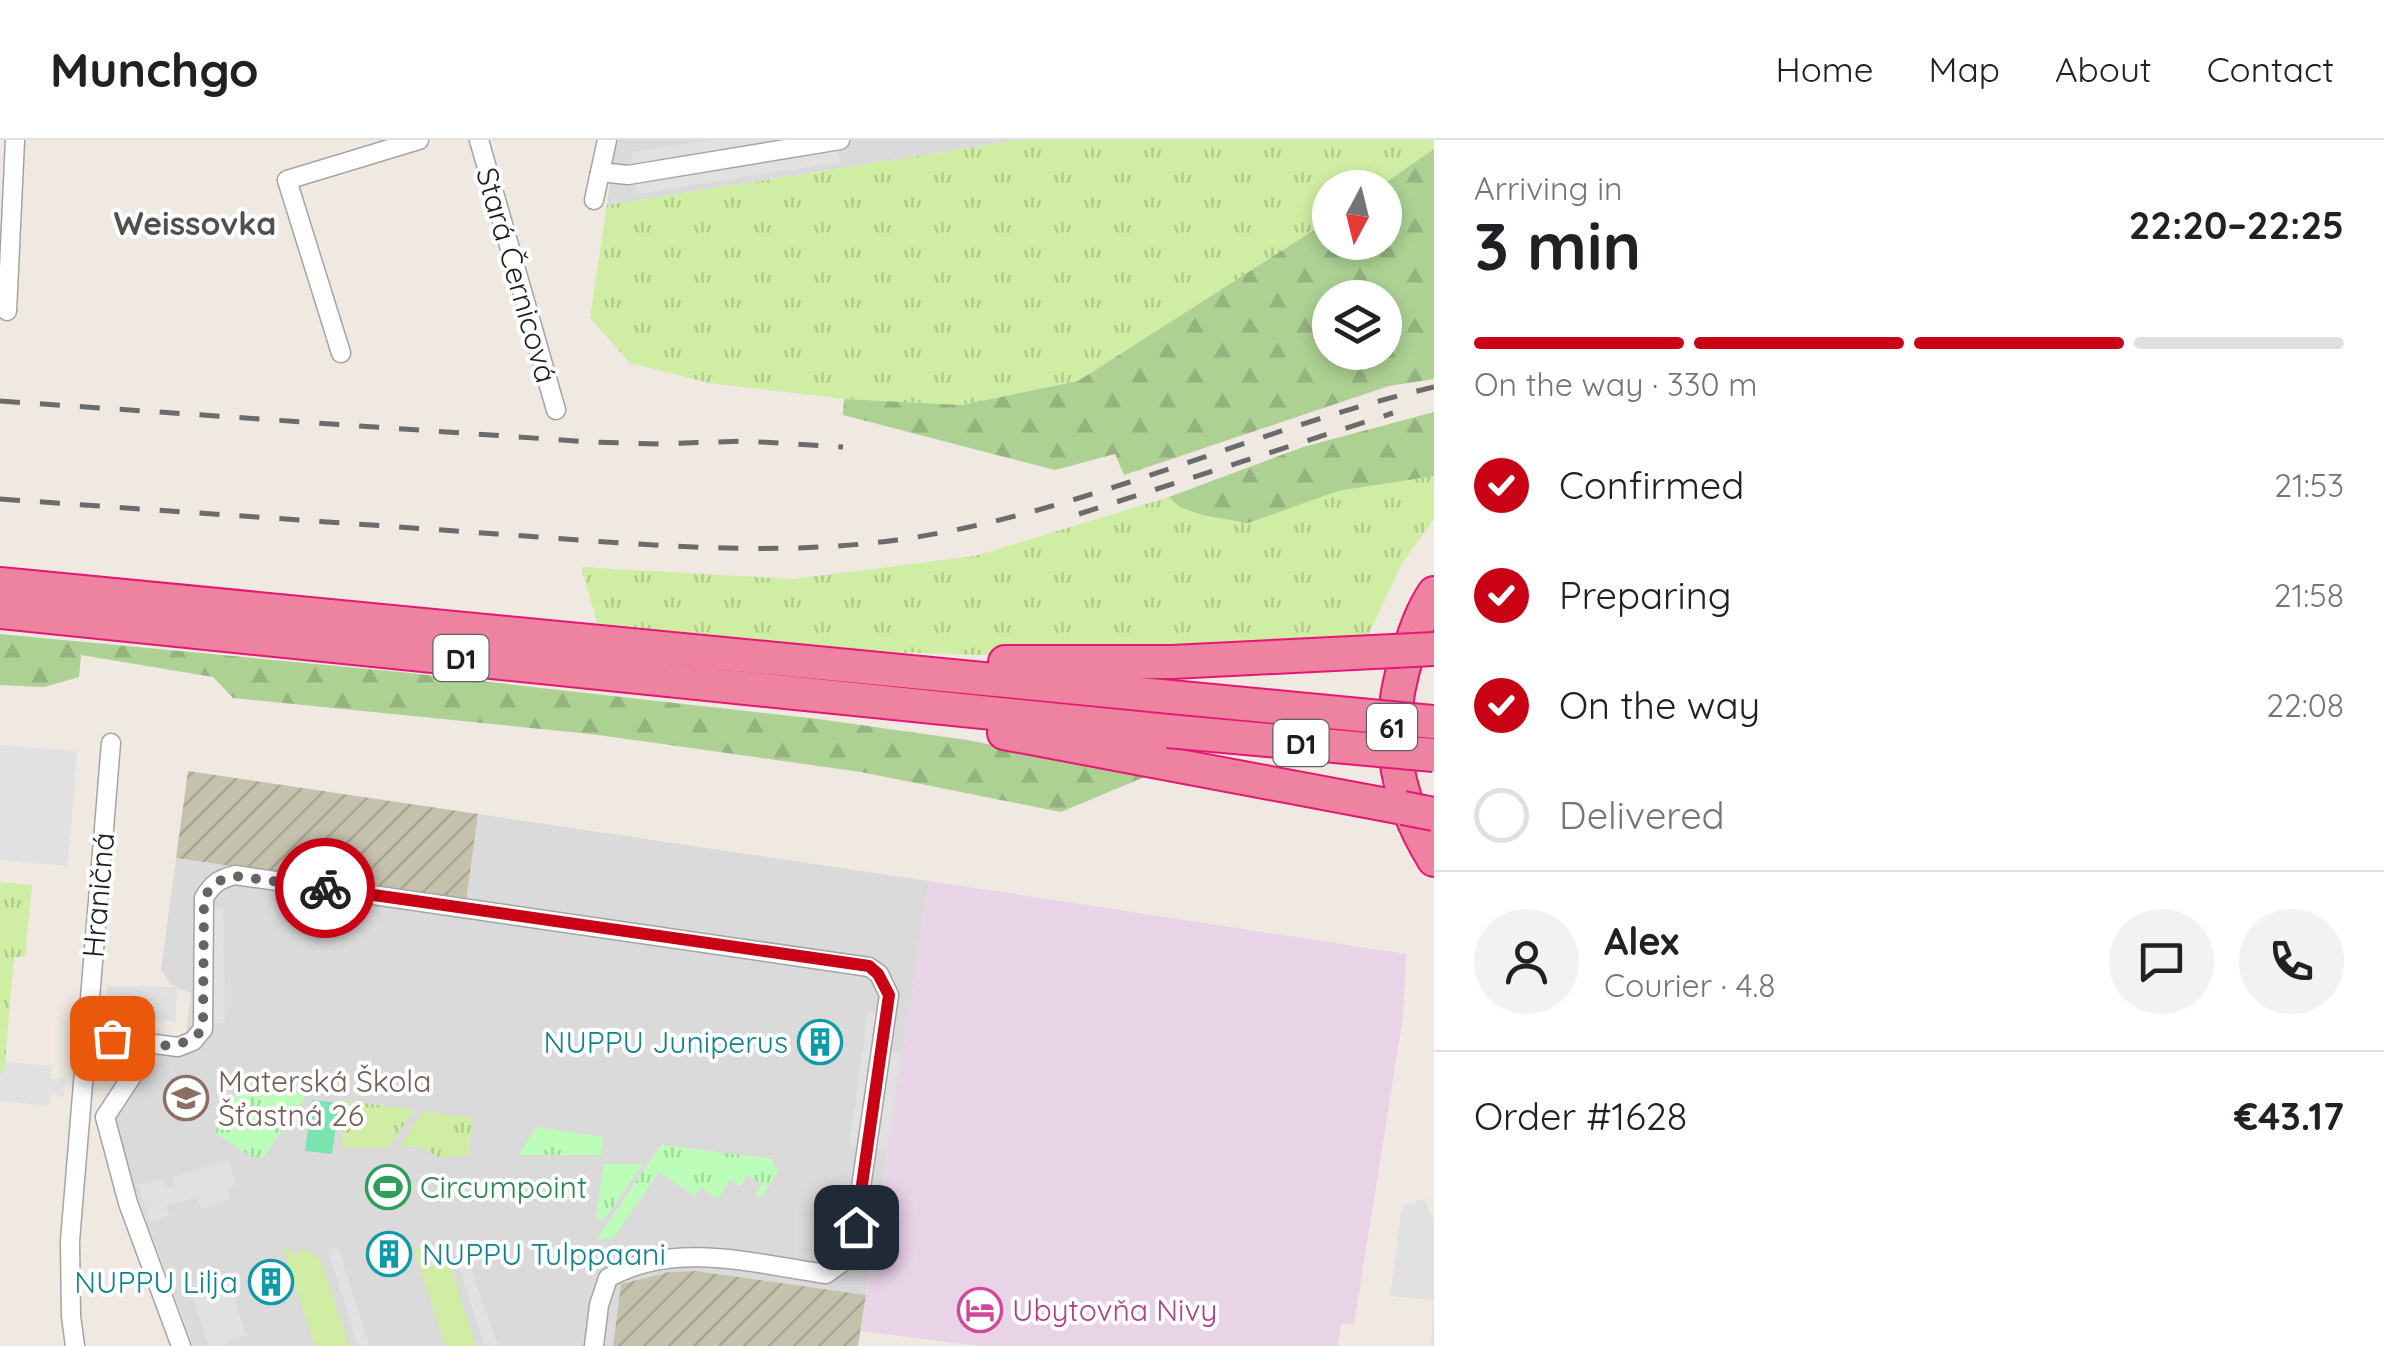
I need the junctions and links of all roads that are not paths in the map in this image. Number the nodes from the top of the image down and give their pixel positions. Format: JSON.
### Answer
{"nodes":[{"id":1,"x":16,"y":140,"type":"edge"},
{"id":2,"x":419,"y":140,"type":"edge"},
{"id":3,"x":479,"y":140,"type":"edge"},
{"id":4,"x":607,"y":140,"type":"edge"},
{"id":5,"x":840,"y":140,"type":"edge"},
{"id":6,"x":600,"y":172,"type":"junction"},
{"id":7,"x":594,"y":200,"type":"dead end"},
{"id":8,"x":7,"y":310,"type":"dead end"},
{"id":9,"x":341,"y":353,"type":"dead end"},
{"id":10,"x":556,"y":410,"type":"dead end"},
{"id":11,"x":0,"y":584,"type":"edge"},
{"id":12,"x":1434,"y":593,"type":"edge"},
{"id":13,"x":0,"y":612,"type":"edge"},
{"id":14,"x":1434,"y":649,"type":"edge"},
{"id":15,"x":920,"y":688,"type":"junction"},
{"id":16,"x":1434,"y":722,"type":"edge"},
{"id":17,"x":111,"y":743,"type":"dead end"},
{"id":18,"x":1166,"y":747,"type":"junction"},
{"id":19,"x":1434,"y":755,"type":"edge"},
{"id":20,"x":1434,"y":814,"type":"edge"},
{"id":21,"x":1434,"y":860,"type":"edge"},
{"id":22,"x":87,"y":1035,"type":"junction"},
{"id":23,"x":140,"y":1042,"type":"junction"},
{"id":24,"x":75,"y":1346,"type":"edge"},
{"id":25,"x":181,"y":1346,"type":"edge"},
{"id":26,"x":594,"y":1346,"type":"edge"}],
"edges":[{"from":1,"to":8,"type":"street"},
{"from":2,"to":9,"type":"street"},
{"from":3,"to":10,"type":"street","name":"Stará Černicová"},
{"from":4,"to":6,"type":"street"},
{"from":5,"to":6,"type":"street"},
{"from":6,"to":7,"type":"street"},
{"from":11,"to":15,"type":"highway","number":"D1"},
{"from":12,"to":21,"type":"highway","number":"61"},
{"from":13,"to":15,"type":"highway","number":"D1"},
{"from":14,"to":15,"type":"highway","bridge":true},
{"from":15,"to":16,"type":"highway","number":"D1","bridge":true},
{"from":15,"to":18,"type":"highway","number":"D1"},
{"from":17,"to":22,"type":"street","name":"Hraničná"},
{"from":18,"to":19,"type":"highway","number":"D1","bridge":true},
{"from":18,"to":20,"type":"highway","bridge":true},
{"from":22,"to":23,"type":"street"},
{"from":22,"to":24,"type":"street","name":"Hraničná"},
{"from":23,"to":25,"type":"street"},
{"from":23,"to":26,"type":"street"}]}
